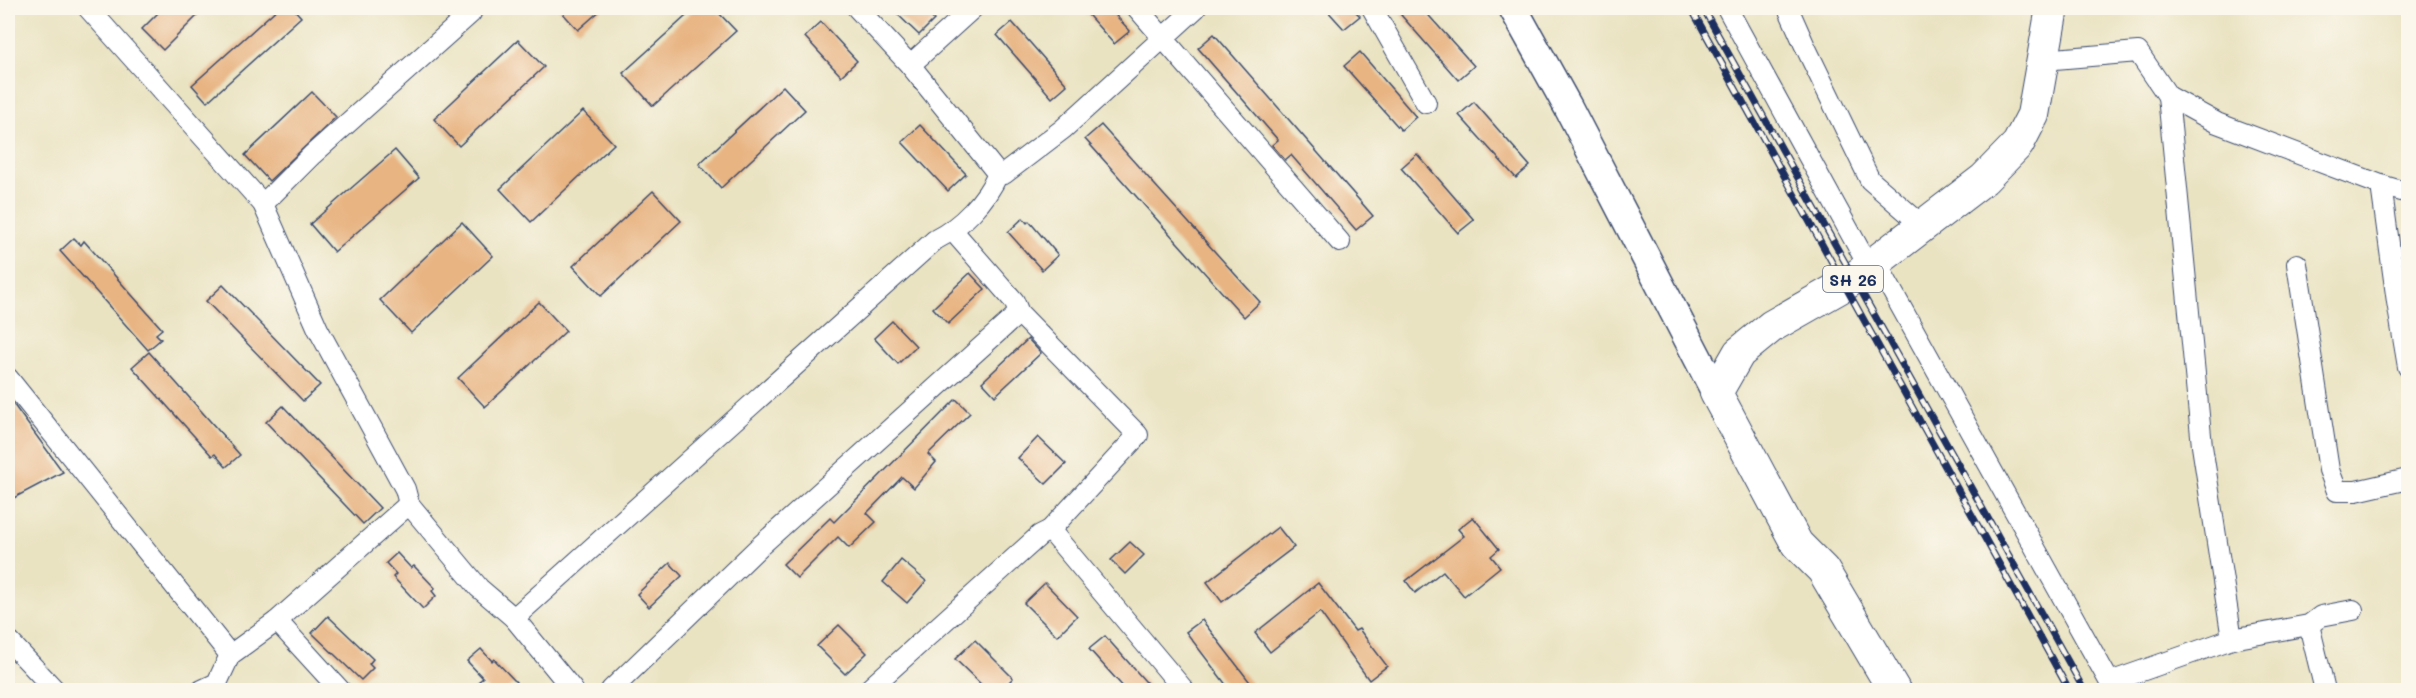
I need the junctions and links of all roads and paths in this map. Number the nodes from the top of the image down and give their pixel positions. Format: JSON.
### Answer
{"nodes":[{"id":1,"x":88,"y":8,"type":"edge"},
{"id":2,"x":857,"y":8,"type":"edge"},
{"id":3,"x":973,"y":8,"type":"edge"},
{"id":4,"x":1137,"y":8,"type":"edge"},
{"id":5,"x":1196,"y":8,"type":"edge"},
{"id":6,"x":1372,"y":8,"type":"edge"},
{"id":7,"x":1513,"y":8,"type":"edge"},
{"id":8,"x":1727,"y":8,"type":"edge"},
{"id":9,"x":1788,"y":8,"type":"edge"},
{"id":10,"x":2052,"y":8,"type":"edge"},
{"id":11,"x":471,"y":13,"type":"dead end"},
{"id":12,"x":1164,"y":39,"type":"junction"},
{"id":13,"x":2043,"y":60,"type":"junction"},
{"id":14,"x":910,"y":65,"type":"junction"},
{"id":15,"x":2168,"y":96,"type":"junction"},
{"id":16,"x":1426,"y":103,"type":"dead end"},
{"id":17,"x":998,"y":174,"type":"junction"},
{"id":18,"x":2381,"y":185,"type":"junction"},
{"id":19,"x":2409,"y":193,"type":"edge"},
{"id":20,"x":263,"y":204,"type":"junction"},
{"id":21,"x":1923,"y":226,"type":"junction"},
{"id":22,"x":953,"y":231,"type":"junction"},
{"id":23,"x":1340,"y":242,"type":"dead end"},
{"id":24,"x":2297,"y":264,"type":"dead end"},
{"id":25,"x":1873,"y":265,"type":"junction"},
{"id":26,"x":1018,"y":313,"type":"junction"},
{"id":27,"x":2409,"y":366,"type":"edge"},
{"id":28,"x":8,"y":378,"type":"edge"},
{"id":29,"x":1716,"y":393,"type":"junction"},
{"id":30,"x":2409,"y":479,"type":"edge"},
{"id":31,"x":409,"y":504,"type":"junction"},
{"id":32,"x":1050,"y":530,"type":"junction"},
{"id":33,"x":1797,"y":544,"type":"junction"},
{"id":34,"x":2353,"y":610,"type":"dead end"},
{"id":35,"x":514,"y":618,"type":"junction"},
{"id":36,"x":277,"y":621,"type":"junction"},
{"id":37,"x":2309,"y":625,"type":"junction"},
{"id":38,"x":2232,"y":639,"type":"junction"},
{"id":39,"x":8,"y":640,"type":"edge"},
{"id":40,"x":230,"y":655,"type":"junction"},
{"id":41,"x":2112,"y":686,"type":"edge"},
{"id":42,"x":214,"y":688,"type":"edge"},
{"id":43,"x":55,"y":690,"type":"edge"},
{"id":44,"x":340,"y":690,"type":"edge"},
{"id":45,"x":573,"y":690,"type":"edge"},
{"id":46,"x":611,"y":690,"type":"edge"},
{"id":47,"x":868,"y":690,"type":"edge"},
{"id":48,"x":1184,"y":690,"type":"edge"},
{"id":49,"x":1872,"y":690,"type":"edge"},
{"id":50,"x":1893,"y":690,"type":"edge"},
{"id":51,"x":2325,"y":690,"type":"edge"}],
"edges":[{"from":1,"to":20,"type":"street"},
{"from":2,"to":14,"type":"street"},
{"from":3,"to":14,"type":"street"},
{"from":4,"to":12,"type":"street"},
{"from":5,"to":12,"type":"street"},
{"from":6,"to":16,"type":"street"},
{"from":7,"to":29,"type":"street"},
{"from":8,"to":25,"type":"street"},
{"from":9,"to":21,"type":"street"},
{"from":10,"to":13,"type":"main road","number":"SH 26"},
{"from":11,"to":20,"type":"street"},
{"from":12,"to":17,"type":"street"},
{"from":12,"to":23,"type":"street"},
{"from":13,"to":15,"type":"street"},
{"from":13,"to":21,"type":"main road","number":"SH 26"},
{"from":14,"to":17,"type":"street"},
{"from":15,"to":18,"type":"street"},
{"from":15,"to":38,"type":"street"},
{"from":17,"to":22,"type":"street"},
{"from":18,"to":19,"type":"street"},
{"from":18,"to":27,"type":"street"},
{"from":20,"to":31,"type":"street"},
{"from":21,"to":25,"type":"main road","number":"SH 26"},
{"from":22,"to":26,"type":"street"},
{"from":22,"to":35,"type":"street"},
{"from":24,"to":30,"type":"street"},
{"from":25,"to":29,"type":"main road","number":"SH 26"},
{"from":25,"to":41,"type":"street"},
{"from":26,"to":32,"type":"street"},
{"from":26,"to":46,"type":"street"},
{"from":28,"to":40,"type":"street"},
{"from":29,"to":33,"type":"main road"},
{"from":31,"to":35,"type":"street"},
{"from":31,"to":36,"type":"street"},
{"from":32,"to":47,"type":"street"},
{"from":32,"to":48,"type":"street"},
{"from":33,"to":49,"type":"main road"},
{"from":33,"to":50,"type":"main road"},
{"from":34,"to":37,"type":"street"},
{"from":35,"to":45,"type":"street"},
{"from":36,"to":40,"type":"street"},
{"from":36,"to":44,"type":"street"},
{"from":37,"to":38,"type":"street"},
{"from":37,"to":51,"type":"street"},
{"from":38,"to":41,"type":"street"},
{"from":39,"to":43,"type":"street"},
{"from":40,"to":42,"type":"street"}]}
